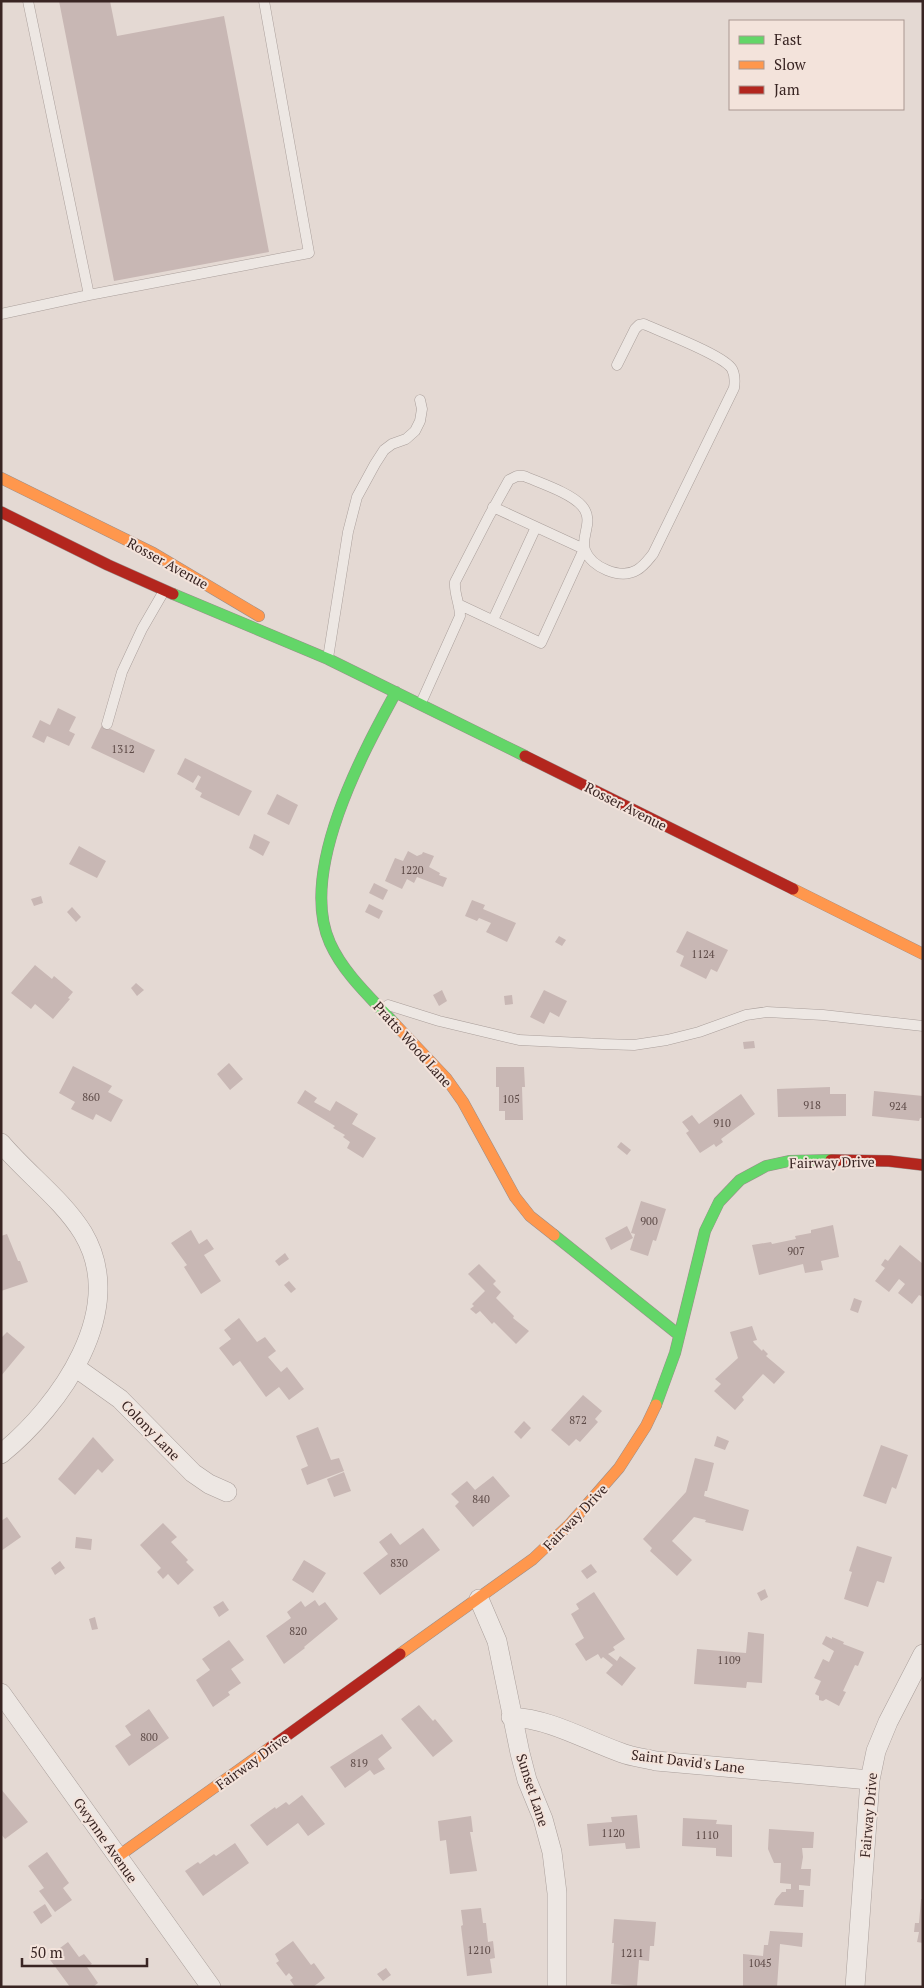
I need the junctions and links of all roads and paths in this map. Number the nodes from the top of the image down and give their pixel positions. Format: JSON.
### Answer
{"nodes":[{"id":1,"x":28,"y":1,"type":"edge"},
{"id":2,"x":264,"y":1,"type":"edge"},
{"id":3,"x":89,"y":296,"type":"junction"},
{"id":4,"x":1,"y":314,"type":"edge"},
{"id":5,"x":616,"y":365,"type":"dead end"},
{"id":6,"x":420,"y":400,"type":"dead end"},
{"id":7,"x":1,"y":478,"type":"edge"},
{"id":8,"x":494,"y":507,"type":"junction"},
{"id":9,"x":1,"y":512,"type":"edge"},
{"id":10,"x":536,"y":527,"type":"junction"},
{"id":11,"x":584,"y":549,"type":"junction"},
{"id":12,"x":165,"y":590,"type":"junction"},
{"id":13,"x":460,"y":605,"type":"junction"},
{"id":14,"x":493,"y":620,"type":"junction"},
{"id":15,"x":328,"y":659,"type":"junction"},
{"id":16,"x":396,"y":692,"type":"junction"},
{"id":17,"x":420,"y":704,"type":"junction"},
{"id":18,"x":107,"y":724,"type":"dead end"},
{"id":19,"x":923,"y":954,"type":"edge"},
{"id":20,"x":375,"y":1001,"type":"junction"},
{"id":21,"x":923,"y":1026,"type":"edge"},
{"id":22,"x":1,"y":1143,"type":"edge"},
{"id":23,"x":923,"y":1165,"type":"edge"},
{"id":24,"x":679,"y":1335,"type":"junction"},
{"id":25,"x":75,"y":1367,"type":"junction"},
{"id":26,"x":1,"y":1454,"type":"edge"},
{"id":27,"x":227,"y":1492,"type":"dead end"},
{"id":28,"x":479,"y":1599,"type":"junction"},
{"id":29,"x":923,"y":1654,"type":"edge"},
{"id":30,"x":1,"y":1693,"type":"edge"},
{"id":31,"x":511,"y":1717,"type":"junction"},
{"id":32,"x":870,"y":1780,"type":"junction"},
{"id":33,"x":117,"y":1857,"type":"junction"},
{"id":34,"x":212,"y":1987,"type":"edge"},
{"id":35,"x":557,"y":1987,"type":"edge"},
{"id":36,"x":855,"y":1987,"type":"edge"}],
"edges":[{"from":1,"to":3,"type":"lane"},
{"from":2,"to":3,"type":"lane"},
{"from":3,"to":4,"type":"lane"},
{"from":5,"to":11,"type":"lane"},
{"from":6,"to":15,"type":"lane"},
{"from":7,"to":15,"type":"street","name":"Rosser Avenue"},
{"from":8,"to":10,"type":"lane"},
{"from":8,"to":11,"type":"lane"},
{"from":8,"to":13,"type":"lane"},
{"from":9,"to":12,"type":"street","name":"Rosser Avenue"},
{"from":10,"to":11,"type":"lane"},
{"from":10,"to":14,"type":"lane"},
{"from":11,"to":14,"type":"lane"},
{"from":12,"to":15,"type":"street","name":"Rosser Avenue"},
{"from":12,"to":18,"type":"lane"},
{"from":13,"to":14,"type":"lane"},
{"from":13,"to":17,"type":"lane"},
{"from":15,"to":16,"type":"street","name":"Rosser Avenue"},
{"from":16,"to":17,"type":"street","name":"Rosser Avenue"},
{"from":16,"to":20,"type":"street","name":"Pratts Wood Lane"},
{"from":17,"to":19,"type":"street","name":"Rosser Avenue"},
{"from":20,"to":21,"type":"lane"},
{"from":20,"to":24,"type":"street","name":"Pratts Wood Lane"},
{"from":22,"to":25,"type":"street"},
{"from":23,"to":24,"type":"street","name":"Fairway Drive"},
{"from":24,"to":28,"type":"street","name":"Fairway Drive"},
{"from":25,"to":26,"type":"street"},
{"from":25,"to":27,"type":"street","name":"Colony Lane"},
{"from":28,"to":31,"type":"street","name":"Sunset Lane"},
{"from":28,"to":33,"type":"street","name":"Fairway Drive"},
{"from":29,"to":32,"type":"street","name":"Fairway Drive"},
{"from":30,"to":33,"type":"street","name":"Gwynne Avenue"},
{"from":31,"to":32,"type":"street","name":"Saint David's Lane"},
{"from":31,"to":35,"type":"street","name":"Sunset Lane"},
{"from":32,"to":36,"type":"street","name":"Fairway Drive"},
{"from":33,"to":34,"type":"street","name":"Gwynne Avenue"}]}
